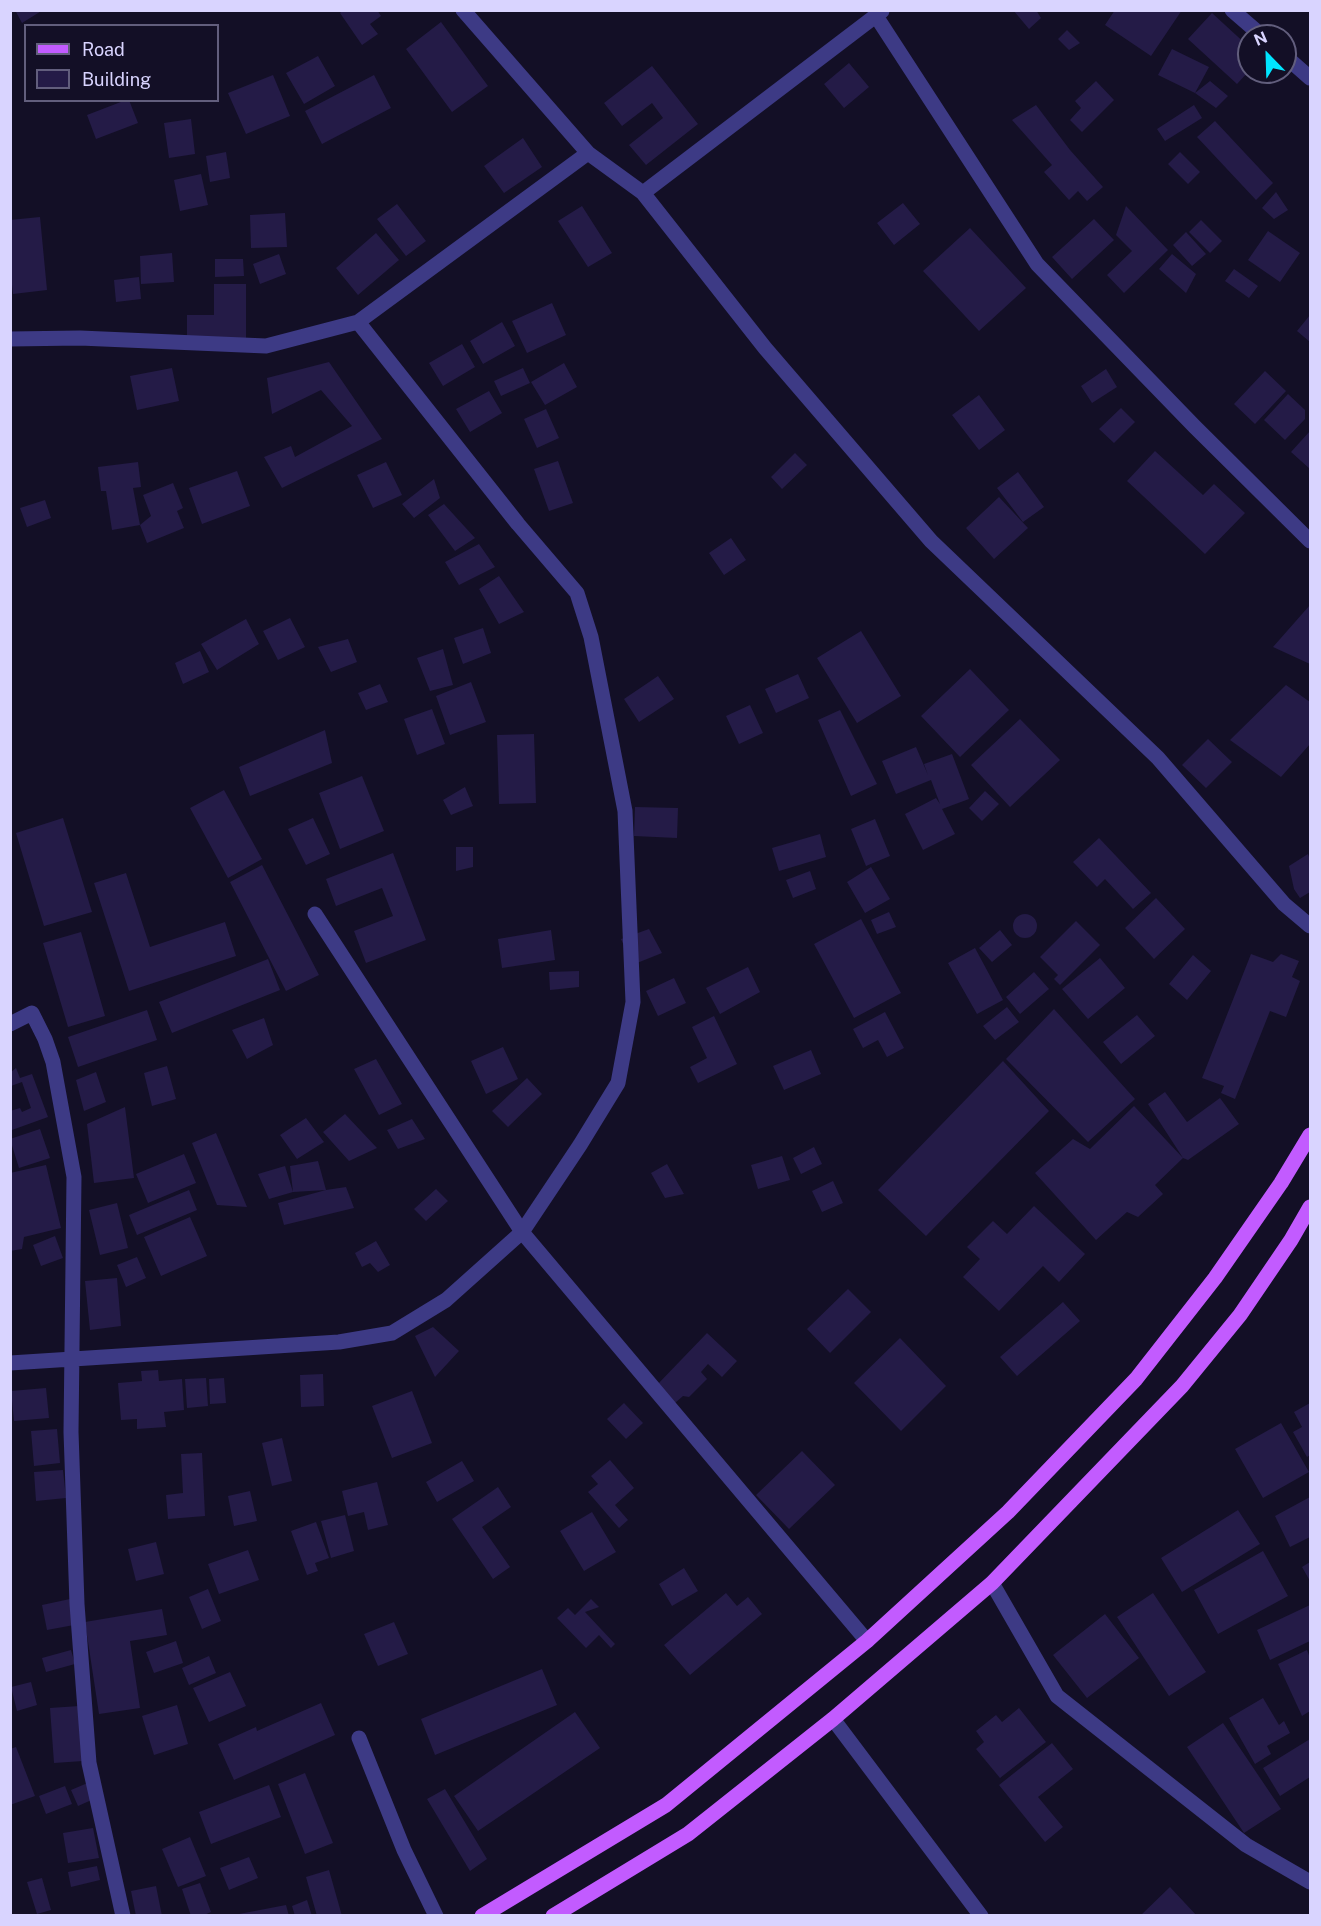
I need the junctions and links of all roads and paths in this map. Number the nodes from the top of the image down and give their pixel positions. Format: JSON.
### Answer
{"nodes":[{"id":1,"x":463,"y":10,"type":"edge"},
{"id":2,"x":1232,"y":10,"type":"edge"},
{"id":3,"x":880,"y":13,"type":"edge"},
{"id":4,"x":1248,"y":24,"type":"edge"},
{"id":5,"x":1297,"y":66,"type":"edge"},
{"id":6,"x":1311,"y":78,"type":"edge"},
{"id":7,"x":588,"y":153,"type":"junction"},
{"id":8,"x":643,"y":193,"type":"junction"},
{"id":9,"x":358,"y":322,"type":"junction"},
{"id":10,"x":10,"y":339,"type":"edge"},
{"id":11,"x":1311,"y":541,"type":"edge"},
{"id":12,"x":315,"y":914,"type":"dead end"},
{"id":13,"x":1311,"y":926,"type":"edge"},
{"id":14,"x":10,"y":1024,"type":"edge"},
{"id":15,"x":1311,"y":1135,"type":"edge"},
{"id":16,"x":1311,"y":1207,"type":"edge"},
{"id":17,"x":522,"y":1232,"type":"junction"},
{"id":18,"x":72,"y":1360,"type":"junction"},
{"id":19,"x":10,"y":1363,"type":"edge"},
{"id":20,"x":992,"y":1582,"type":"junction"},
{"id":21,"x":867,"y":1641,"type":"junction"},
{"id":22,"x":833,"y":1719,"type":"junction"},
{"id":23,"x":359,"y":1738,"type":"dead end"},
{"id":24,"x":1311,"y":1882,"type":"edge"},
{"id":25,"x":123,"y":1916,"type":"edge"},
{"id":26,"x":436,"y":1916,"type":"edge"},
{"id":27,"x":482,"y":1916,"type":"edge"},
{"id":28,"x":553,"y":1916,"type":"edge"},
{"id":29,"x":981,"y":1916,"type":"edge"}],
"edges":[{"from":1,"to":7,"type":"street"},
{"from":2,"to":4,"type":"street"},
{"from":3,"to":8,"type":"street"},
{"from":3,"to":11,"type":"street"},
{"from":5,"to":6,"type":"street"},
{"from":7,"to":8,"type":"street"},
{"from":7,"to":9,"type":"street"},
{"from":8,"to":13,"type":"street"},
{"from":9,"to":10,"type":"street"},
{"from":9,"to":17,"type":"street"},
{"from":12,"to":17,"type":"street"},
{"from":14,"to":18,"type":"street"},
{"from":15,"to":21,"type":"main road"},
{"from":16,"to":20,"type":"main road"},
{"from":17,"to":18,"type":"street"},
{"from":17,"to":21,"type":"street"},
{"from":18,"to":19,"type":"street"},
{"from":18,"to":25,"type":"street"},
{"from":20,"to":22,"type":"main road"},
{"from":20,"to":24,"type":"street"},
{"from":21,"to":27,"type":"main road"},
{"from":22,"to":28,"type":"main road"},
{"from":22,"to":29,"type":"street"},
{"from":23,"to":26,"type":"street"}]}
